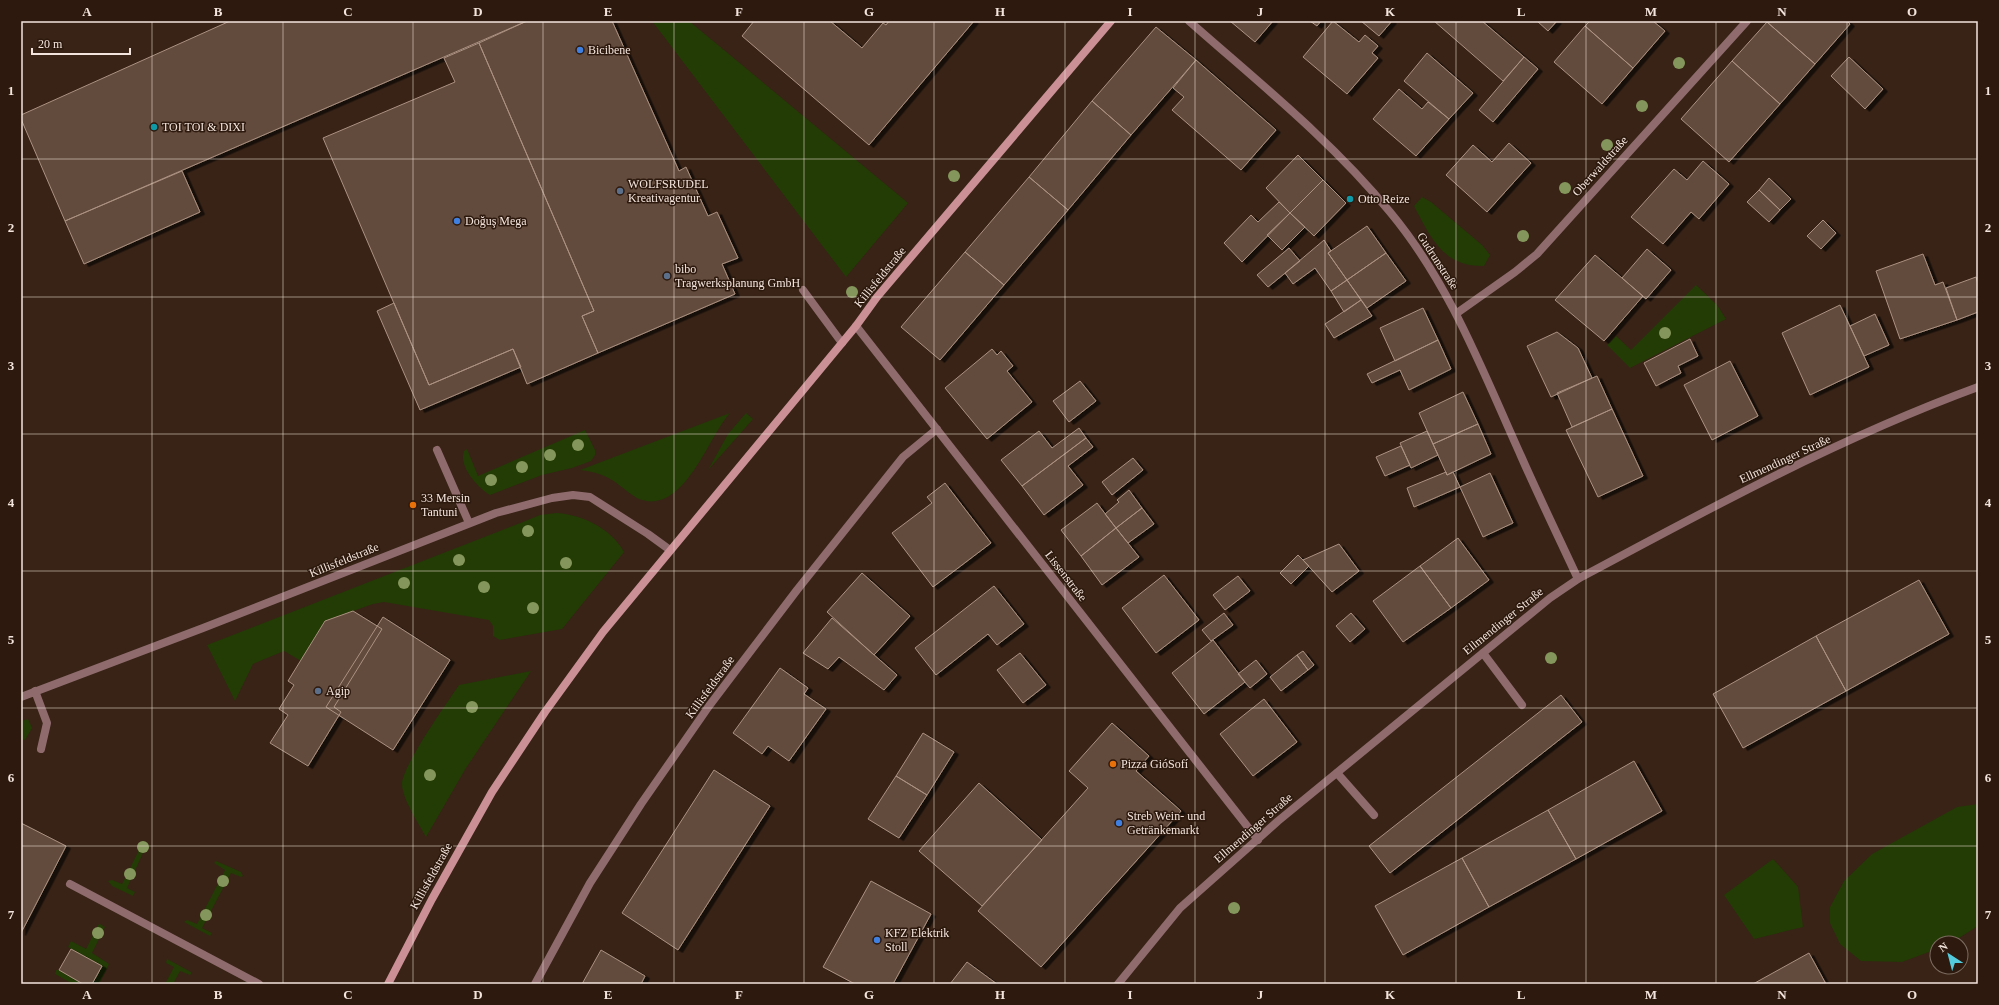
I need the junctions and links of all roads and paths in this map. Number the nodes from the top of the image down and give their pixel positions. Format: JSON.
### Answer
{"nodes":[{"id":1,"x":1111,"y":21,"type":"edge"},
{"id":2,"x":1189,"y":21,"type":"edge"},
{"id":3,"x":1747,"y":21,"type":"edge"},
{"id":4,"x":803,"y":290,"type":"dead end"},
{"id":5,"x":1457,"y":313,"type":"junction"},
{"id":6,"x":856,"y":326,"type":"junction"},
{"id":7,"x":842,"y":343,"type":"junction"},
{"id":8,"x":1978,"y":387,"type":"edge"},
{"id":9,"x":937,"y":429,"type":"junction"},
{"id":10,"x":437,"y":450,"type":"dead end"},
{"id":11,"x":469,"y":523,"type":"junction"},
{"id":12,"x":670,"y":550,"type":"junction"},
{"id":13,"x":1578,"y":579,"type":"junction"},
{"id":14,"x":1482,"y":653,"type":"junction"},
{"id":15,"x":35,"y":692,"type":"junction"},
{"id":16,"x":21,"y":697,"type":"edge"},
{"id":17,"x":1522,"y":705,"type":"dead end"},
{"id":18,"x":41,"y":749,"type":"dead end"},
{"id":19,"x":1337,"y":773,"type":"junction"},
{"id":20,"x":1374,"y":815,"type":"dead end"},
{"id":21,"x":1258,"y":840,"type":"junction"},
{"id":22,"x":70,"y":884,"type":"dead end"},
{"id":23,"x":259,"y":984,"type":"edge"},
{"id":24,"x":388,"y":984,"type":"edge"},
{"id":25,"x":535,"y":984,"type":"edge"},
{"id":26,"x":1118,"y":984,"type":"edge"}],
"edges":[{"from":1,"to":6,"type":"main road","name":"Killisfeldstraße"},
{"from":2,"to":5,"type":"street","name":"Gudrunstraße"},
{"from":3,"to":5,"type":"street","name":"Oberwaldstraße"},
{"from":4,"to":7,"type":"street"},
{"from":5,"to":13,"type":"street","name":"Gudrunstraße"},
{"from":6,"to":7,"type":"main road","name":"Killisfeldstraße"},
{"from":6,"to":9,"type":"street","name":"Lissenstraße"},
{"from":7,"to":12,"type":"main road","name":"Killisfeldstraße"},
{"from":8,"to":13,"type":"street","name":"Ellmendinger Straße"},
{"from":9,"to":21,"type":"street","name":"Lissenstraße"},
{"from":9,"to":25,"type":"street","name":"Killisfeldstraße"},
{"from":10,"to":11,"type":"street"},
{"from":11,"to":12,"type":"street","name":"Killisfeldstraße"},
{"from":11,"to":15,"type":"street","name":"Killisfeldstraße"},
{"from":12,"to":24,"type":"main road","name":"Killisfeldstraße"},
{"from":13,"to":14,"type":"street","name":"Ellmendinger Straße"},
{"from":14,"to":17,"type":"street"},
{"from":14,"to":19,"type":"street","name":"Ellmendinger Straße"},
{"from":15,"to":16,"type":"street","name":"Killisfeldstraße"},
{"from":15,"to":18,"type":"street"},
{"from":19,"to":20,"type":"street"},
{"from":19,"to":21,"type":"street","name":"Ellmendinger Straße"},
{"from":21,"to":26,"type":"street","name":"Ellmendinger Straße"},
{"from":22,"to":23,"type":"street"}]}
